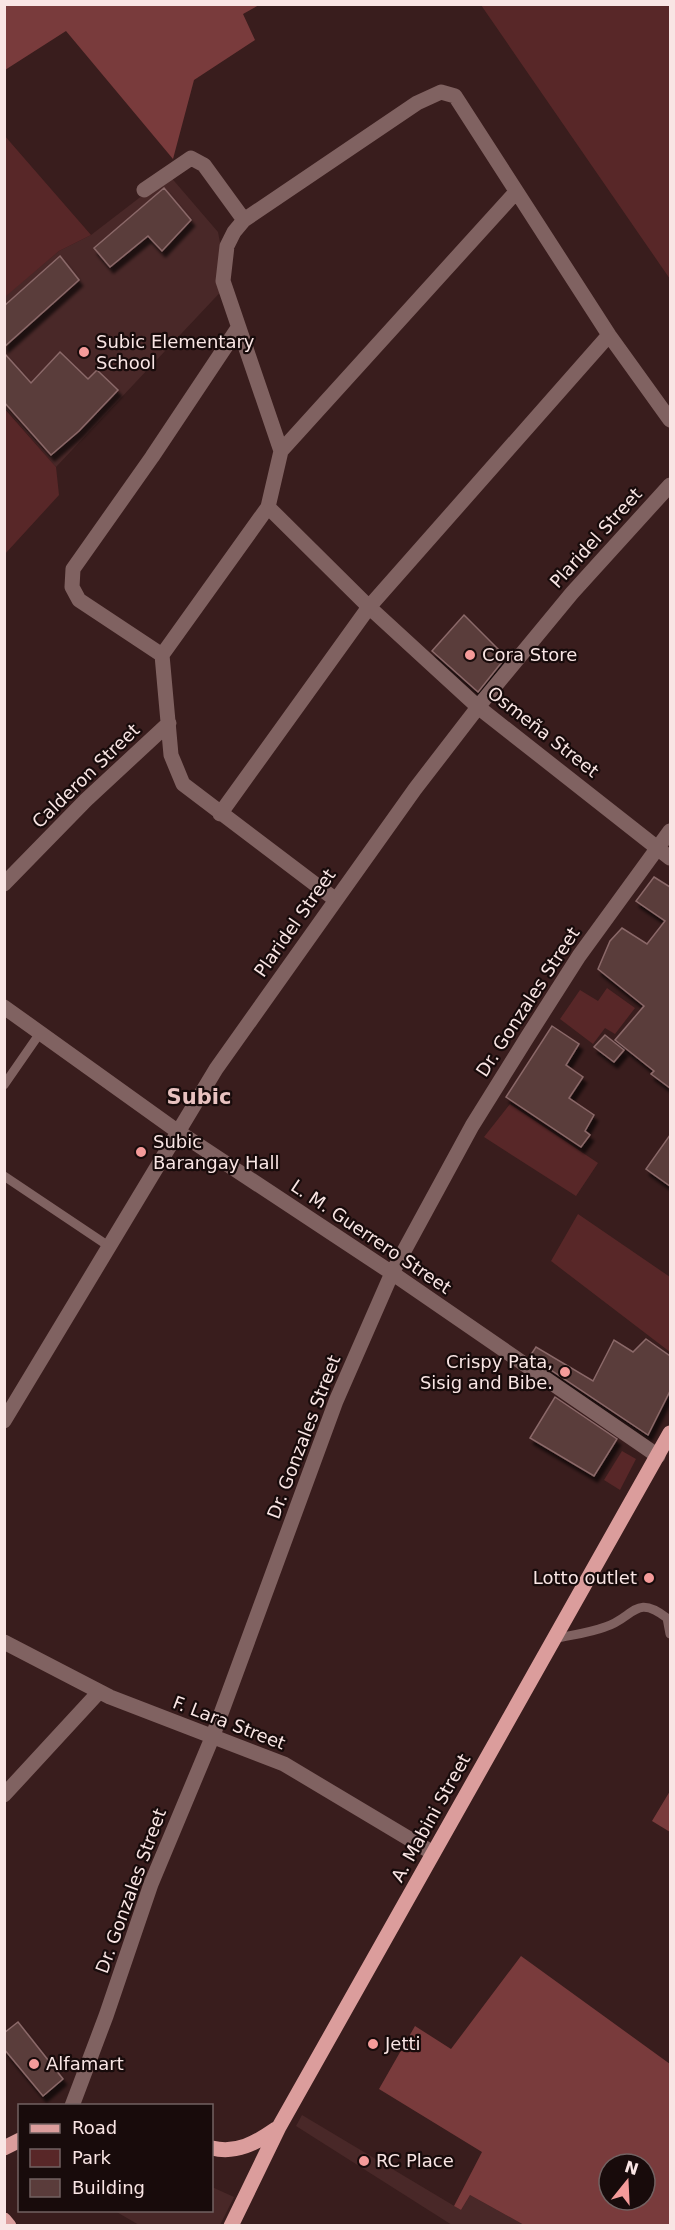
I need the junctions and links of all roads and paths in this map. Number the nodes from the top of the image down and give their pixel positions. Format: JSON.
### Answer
{"nodes":[{"id":1,"x":144,"y":190,"type":"dead end"},
{"id":2,"x":515,"y":193,"type":"junction"},
{"id":3,"x":244,"y":220,"type":"junction"},
{"id":4,"x":238,"y":328,"type":"junction"},
{"id":5,"x":609,"y":335,"type":"junction"},
{"id":6,"x":670,"y":420,"type":"edge"},
{"id":7,"x":281,"y":451,"type":"junction"},
{"id":8,"x":670,"y":485,"type":"edge"},
{"id":9,"x":268,"y":507,"type":"junction"},
{"id":10,"x":369,"y":607,"type":"junction"},
{"id":11,"x":162,"y":655,"type":"junction"},
{"id":12,"x":478,"y":707,"type":"junction"},
{"id":13,"x":169,"y":723,"type":"junction"},
{"id":14,"x":220,"y":813,"type":"junction"},
{"id":15,"x":670,"y":831,"type":"edge"},
{"id":16,"x":657,"y":847,"type":"junction"},
{"id":17,"x":670,"y":858,"type":"edge"},
{"id":18,"x":4,"y":884,"type":"edge"},
{"id":19,"x":336,"y":900,"type":"junction"},
{"id":20,"x":4,"y":1007,"type":"edge"},
{"id":21,"x":40,"y":1033,"type":"junction"},
{"id":22,"x":4,"y":1084,"type":"edge"},
{"id":23,"x":177,"y":1131,"type":"junction"},
{"id":24,"x":4,"y":1176,"type":"edge"},
{"id":25,"x":110,"y":1247,"type":"junction"},
{"id":26,"x":392,"y":1273,"type":"junction"},
{"id":27,"x":4,"y":1421,"type":"edge"},
{"id":28,"x":670,"y":1433,"type":"edge"},
{"id":29,"x":658,"y":1456,"type":"junction"},
{"id":30,"x":670,"y":1634,"type":"edge"},
{"id":31,"x":554,"y":1639,"type":"junction"},
{"id":32,"x":4,"y":1642,"type":"edge"},
{"id":33,"x":99,"y":1692,"type":"junction"},
{"id":34,"x":212,"y":1737,"type":"junction"},
{"id":35,"x":4,"y":1795,"type":"edge"},
{"id":36,"x":433,"y":1853,"type":"junction"},
{"id":37,"x":73,"y":2104,"type":"edge"},
{"id":38,"x":279,"y":2127,"type":"junction"},
{"id":39,"x":18,"y":2141,"type":"edge"},
{"id":40,"x":4,"y":2148,"type":"edge"},
{"id":41,"x":213,"y":2148,"type":"edge"},
{"id":42,"x":4,"y":2220,"type":"edge"},
{"id":43,"x":9,"y":2226,"type":"edge"},
{"id":44,"x":231,"y":2226,"type":"edge"}],
"edges":[{"from":1,"to":3,"type":"street"},
{"from":2,"to":3,"type":"street"},
{"from":2,"to":5,"type":"street"},
{"from":2,"to":7,"type":"street"},
{"from":3,"to":4,"type":"street"},
{"from":4,"to":7,"type":"street"},
{"from":4,"to":11,"type":"street"},
{"from":5,"to":6,"type":"street"},
{"from":5,"to":10,"type":"street"},
{"from":7,"to":9,"type":"street"},
{"from":8,"to":12,"type":"street","name":"Plaridel Street"},
{"from":9,"to":10,"type":"street","name":"Osmeña Street"},
{"from":9,"to":11,"type":"street"},
{"from":10,"to":12,"type":"street","name":"Osmeña Street"},
{"from":10,"to":14,"type":"street"},
{"from":11,"to":13,"type":"street"},
{"from":12,"to":16,"type":"street","name":"Osmeña Street"},
{"from":12,"to":19,"type":"street","name":"Plaridel Street"},
{"from":13,"to":14,"type":"street"},
{"from":13,"to":18,"type":"street","name":"Calderon Street"},
{"from":14,"to":19,"type":"street"},
{"from":15,"to":16,"type":"street","name":"Dr. Gonzales Street"},
{"from":16,"to":17,"type":"street","name":"Osmeña Street"},
{"from":16,"to":26,"type":"street","name":"Dr. Gonzales Street"},
{"from":19,"to":23,"type":"street","name":"Plaridel Street"},
{"from":20,"to":21,"type":"street","name":"L. M. Guerrero Street"},
{"from":21,"to":22,"type":"lane"},
{"from":21,"to":23,"type":"street","name":"L. M. Guerrero Street"},
{"from":23,"to":25,"type":"street","name":"Plaridel Street"},
{"from":23,"to":26,"type":"street","name":"L. M. Guerrero Street"},
{"from":24,"to":25,"type":"lane"},
{"from":25,"to":27,"type":"street","name":"Plaridel Street"},
{"from":26,"to":29,"type":"street","name":"L. M. Guerrero Street"},
{"from":26,"to":34,"type":"street","name":"Dr. Gonzales Street"},
{"from":28,"to":29,"type":"main road","name":"A. Mabini Street"},
{"from":29,"to":31,"type":"main road","name":"A. Mabini Street"},
{"from":30,"to":31,"type":"lane"},
{"from":31,"to":36,"type":"main road","name":"A. Mabini Street"},
{"from":32,"to":33,"type":"street","name":"F. Lara Street"},
{"from":33,"to":34,"type":"street","name":"F. Lara Street"},
{"from":33,"to":35,"type":"street"},
{"from":34,"to":36,"type":"street","name":"F. Lara Street"},
{"from":34,"to":37,"type":"street","name":"Dr. Gonzales Street"},
{"from":36,"to":38,"type":"main road","name":"A. Mabini Street"},
{"from":38,"to":41,"type":"main road"},
{"from":38,"to":44,"type":"main road","name":"A. Mabini Street"},
{"from":39,"to":40,"type":"main road"},
{"from":42,"to":43,"type":"main road"}]}
